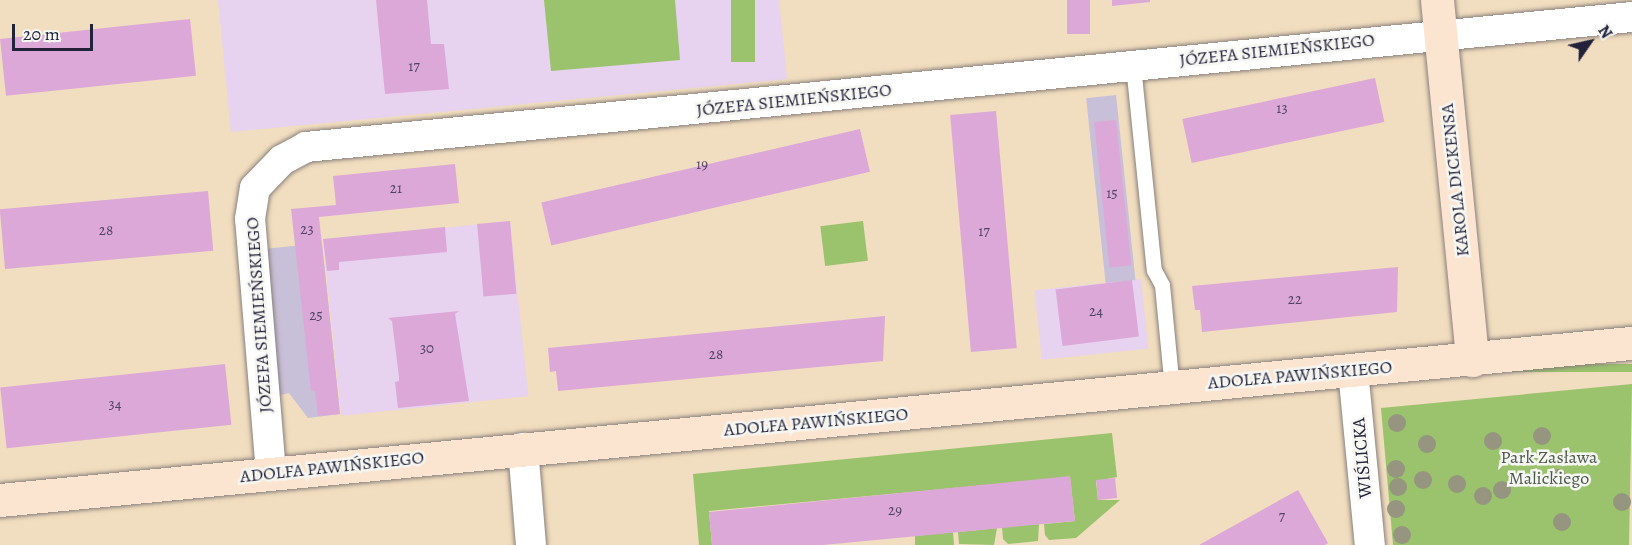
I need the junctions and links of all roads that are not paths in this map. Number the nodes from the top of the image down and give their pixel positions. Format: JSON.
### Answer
{"nodes":[{"id":1,"x":1437,"y":0,"type":"edge"},
{"id":2,"x":1632,"y":17,"type":"edge"},
{"id":3,"x":1441,"y":33,"type":"junction"},
{"id":4,"x":1133,"y":65,"type":"junction"},
{"id":5,"x":1632,"y":343,"type":"edge"},
{"id":6,"x":1472,"y":360,"type":"junction"},
{"id":7,"x":1353,"y":370,"type":"junction"},
{"id":8,"x":1172,"y":388,"type":"junction"},
{"id":9,"x":523,"y":448,"type":"junction"},
{"id":10,"x":271,"y":473,"type":"junction"},
{"id":11,"x":0,"y":500,"type":"edge"},
{"id":12,"x":531,"y":545,"type":"edge"},
{"id":13,"x":1370,"y":545,"type":"edge"}],
"edges":[{"from":1,"to":3,"type":"street","name":"KAROLA DICKENSA"},
{"from":2,"to":3,"type":"street","name":"JÓZEFA SIEMIEŃSKIEGO"},
{"from":3,"to":4,"type":"street","name":"JÓZEFA SIEMIEŃSKIEGO"},
{"from":3,"to":6,"type":"street","name":"KAROLA DICKENSA"},
{"from":4,"to":8,"type":"lane"},
{"from":4,"to":10,"type":"street","name":"JÓZEFA SIEMIEŃSKIEGO"},
{"from":5,"to":6,"type":"street","name":"ADOLFA PAWIŃSKIEGO"},
{"from":6,"to":7,"type":"street","name":"ADOLFA PAWIŃSKIEGO"},
{"from":7,"to":8,"type":"street","name":"ADOLFA PAWIŃSKIEGO"},
{"from":7,"to":13,"type":"street","name":"WIŚLICKA"},
{"from":8,"to":9,"type":"street","name":"ADOLFA PAWIŃSKIEGO"},
{"from":9,"to":10,"type":"street","name":"ADOLFA PAWIŃSKIEGO"},
{"from":9,"to":12,"type":"street"},
{"from":10,"to":11,"type":"street","name":"ADOLFA PAWIŃSKIEGO"}]}
